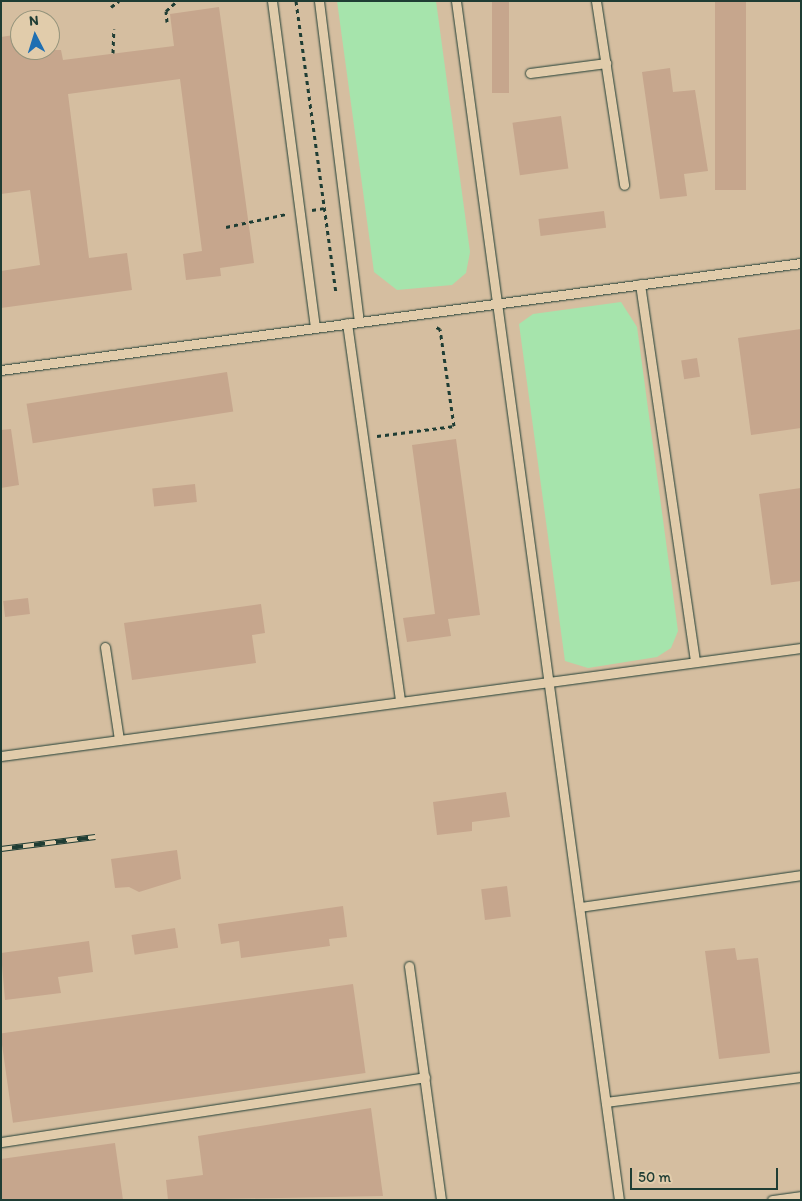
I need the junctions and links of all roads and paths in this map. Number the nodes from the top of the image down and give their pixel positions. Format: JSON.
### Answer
{"nodes":[{"id":1,"x":119,"y":1,"type":"edge"},
{"id":2,"x":177,"y":1,"type":"edge"},
{"id":3,"x":272,"y":1,"type":"edge"},
{"id":4,"x":296,"y":1,"type":"edge"},
{"id":5,"x":319,"y":1,"type":"edge"},
{"id":6,"x":456,"y":1,"type":"edge"},
{"id":7,"x":596,"y":1,"type":"edge"},
{"id":8,"x":112,"y":8,"type":"dead end"},
{"id":9,"x":167,"y":22,"type":"dead end"},
{"id":10,"x":114,"y":29,"type":"dead end"},
{"id":11,"x":113,"y":53,"type":"dead end"},
{"id":12,"x":606,"y":63,"type":"junction"},
{"id":13,"x":530,"y":73,"type":"dead end"},
{"id":14,"x":624,"y":185,"type":"dead end"},
{"id":15,"x":324,"y":208,"type":"junction"},
{"id":16,"x":300,"y":211,"type":"junction"},
{"id":17,"x":226,"y":227,"type":"dead end"},
{"id":18,"x":801,"y":263,"type":"edge"},
{"id":19,"x":640,"y":284,"type":"junction"},
{"id":20,"x":336,"y":293,"type":"dead end"},
{"id":21,"x":497,"y":303,"type":"junction"},
{"id":22,"x":359,"y":321,"type":"junction"},
{"id":23,"x":347,"y":323,"type":"junction"},
{"id":24,"x":431,"y":325,"type":"dead end"},
{"id":25,"x":315,"y":328,"type":"junction"},
{"id":26,"x":1,"y":370,"type":"edge"},
{"id":27,"x":364,"y":438,"type":"junction"},
{"id":28,"x":105,"y":647,"type":"dead end"},
{"id":29,"x":801,"y":648,"type":"edge"},
{"id":30,"x":695,"y":661,"type":"junction"},
{"id":31,"x":549,"y":681,"type":"junction"},
{"id":32,"x":400,"y":701,"type":"junction"},
{"id":33,"x":119,"y":740,"type":"junction"},
{"id":34,"x":1,"y":756,"type":"edge"},
{"id":35,"x":801,"y":875,"type":"edge"},
{"id":36,"x":580,"y":907,"type":"junction"},
{"id":37,"x":409,"y":966,"type":"dead end"},
{"id":38,"x":425,"y":1077,"type":"junction"},
{"id":39,"x":801,"y":1077,"type":"edge"},
{"id":40,"x":606,"y":1102,"type":"junction"},
{"id":41,"x":1,"y":1142,"type":"edge"},
{"id":42,"x":801,"y":1196,"type":"edge"},
{"id":43,"x":441,"y":1200,"type":"edge"},
{"id":44,"x":619,"y":1200,"type":"edge"},
{"id":45,"x":772,"y":1200,"type":"edge"}],
"edges":[{"from":1,"to":8,"type":"path"},
{"from":2,"to":9,"type":"path"},
{"from":3,"to":16,"type":"lane"},
{"from":4,"to":15,"type":"path"},
{"from":5,"to":22,"type":"lane"},
{"from":6,"to":21,"type":"lane"},
{"from":7,"to":12,"type":"lane"},
{"from":10,"to":11,"type":"path"},
{"from":12,"to":13,"type":"lane"},
{"from":12,"to":14,"type":"lane"},
{"from":15,"to":16,"type":"path"},
{"from":15,"to":20,"type":"path"},
{"from":16,"to":17,"type":"path"},
{"from":16,"to":25,"type":"lane"},
{"from":18,"to":19,"type":"lane"},
{"from":19,"to":21,"type":"lane"},
{"from":19,"to":30,"type":"lane"},
{"from":21,"to":22,"type":"lane"},
{"from":21,"to":31,"type":"lane"},
{"from":22,"to":23,"type":"lane"},
{"from":23,"to":25,"type":"lane"},
{"from":23,"to":27,"type":"lane"},
{"from":24,"to":27,"type":"path"},
{"from":25,"to":26,"type":"lane"},
{"from":27,"to":32,"type":"lane"},
{"from":28,"to":33,"type":"lane"},
{"from":29,"to":30,"type":"lane"},
{"from":30,"to":31,"type":"lane"},
{"from":31,"to":32,"type":"lane"},
{"from":31,"to":36,"type":"lane"},
{"from":32,"to":33,"type":"lane"},
{"from":33,"to":34,"type":"lane"},
{"from":35,"to":36,"type":"lane"},
{"from":36,"to":40,"type":"lane"},
{"from":37,"to":38,"type":"lane"},
{"from":38,"to":41,"type":"lane"},
{"from":38,"to":43,"type":"lane"},
{"from":39,"to":40,"type":"lane"},
{"from":40,"to":44,"type":"lane"},
{"from":42,"to":45,"type":"lane"}]}
